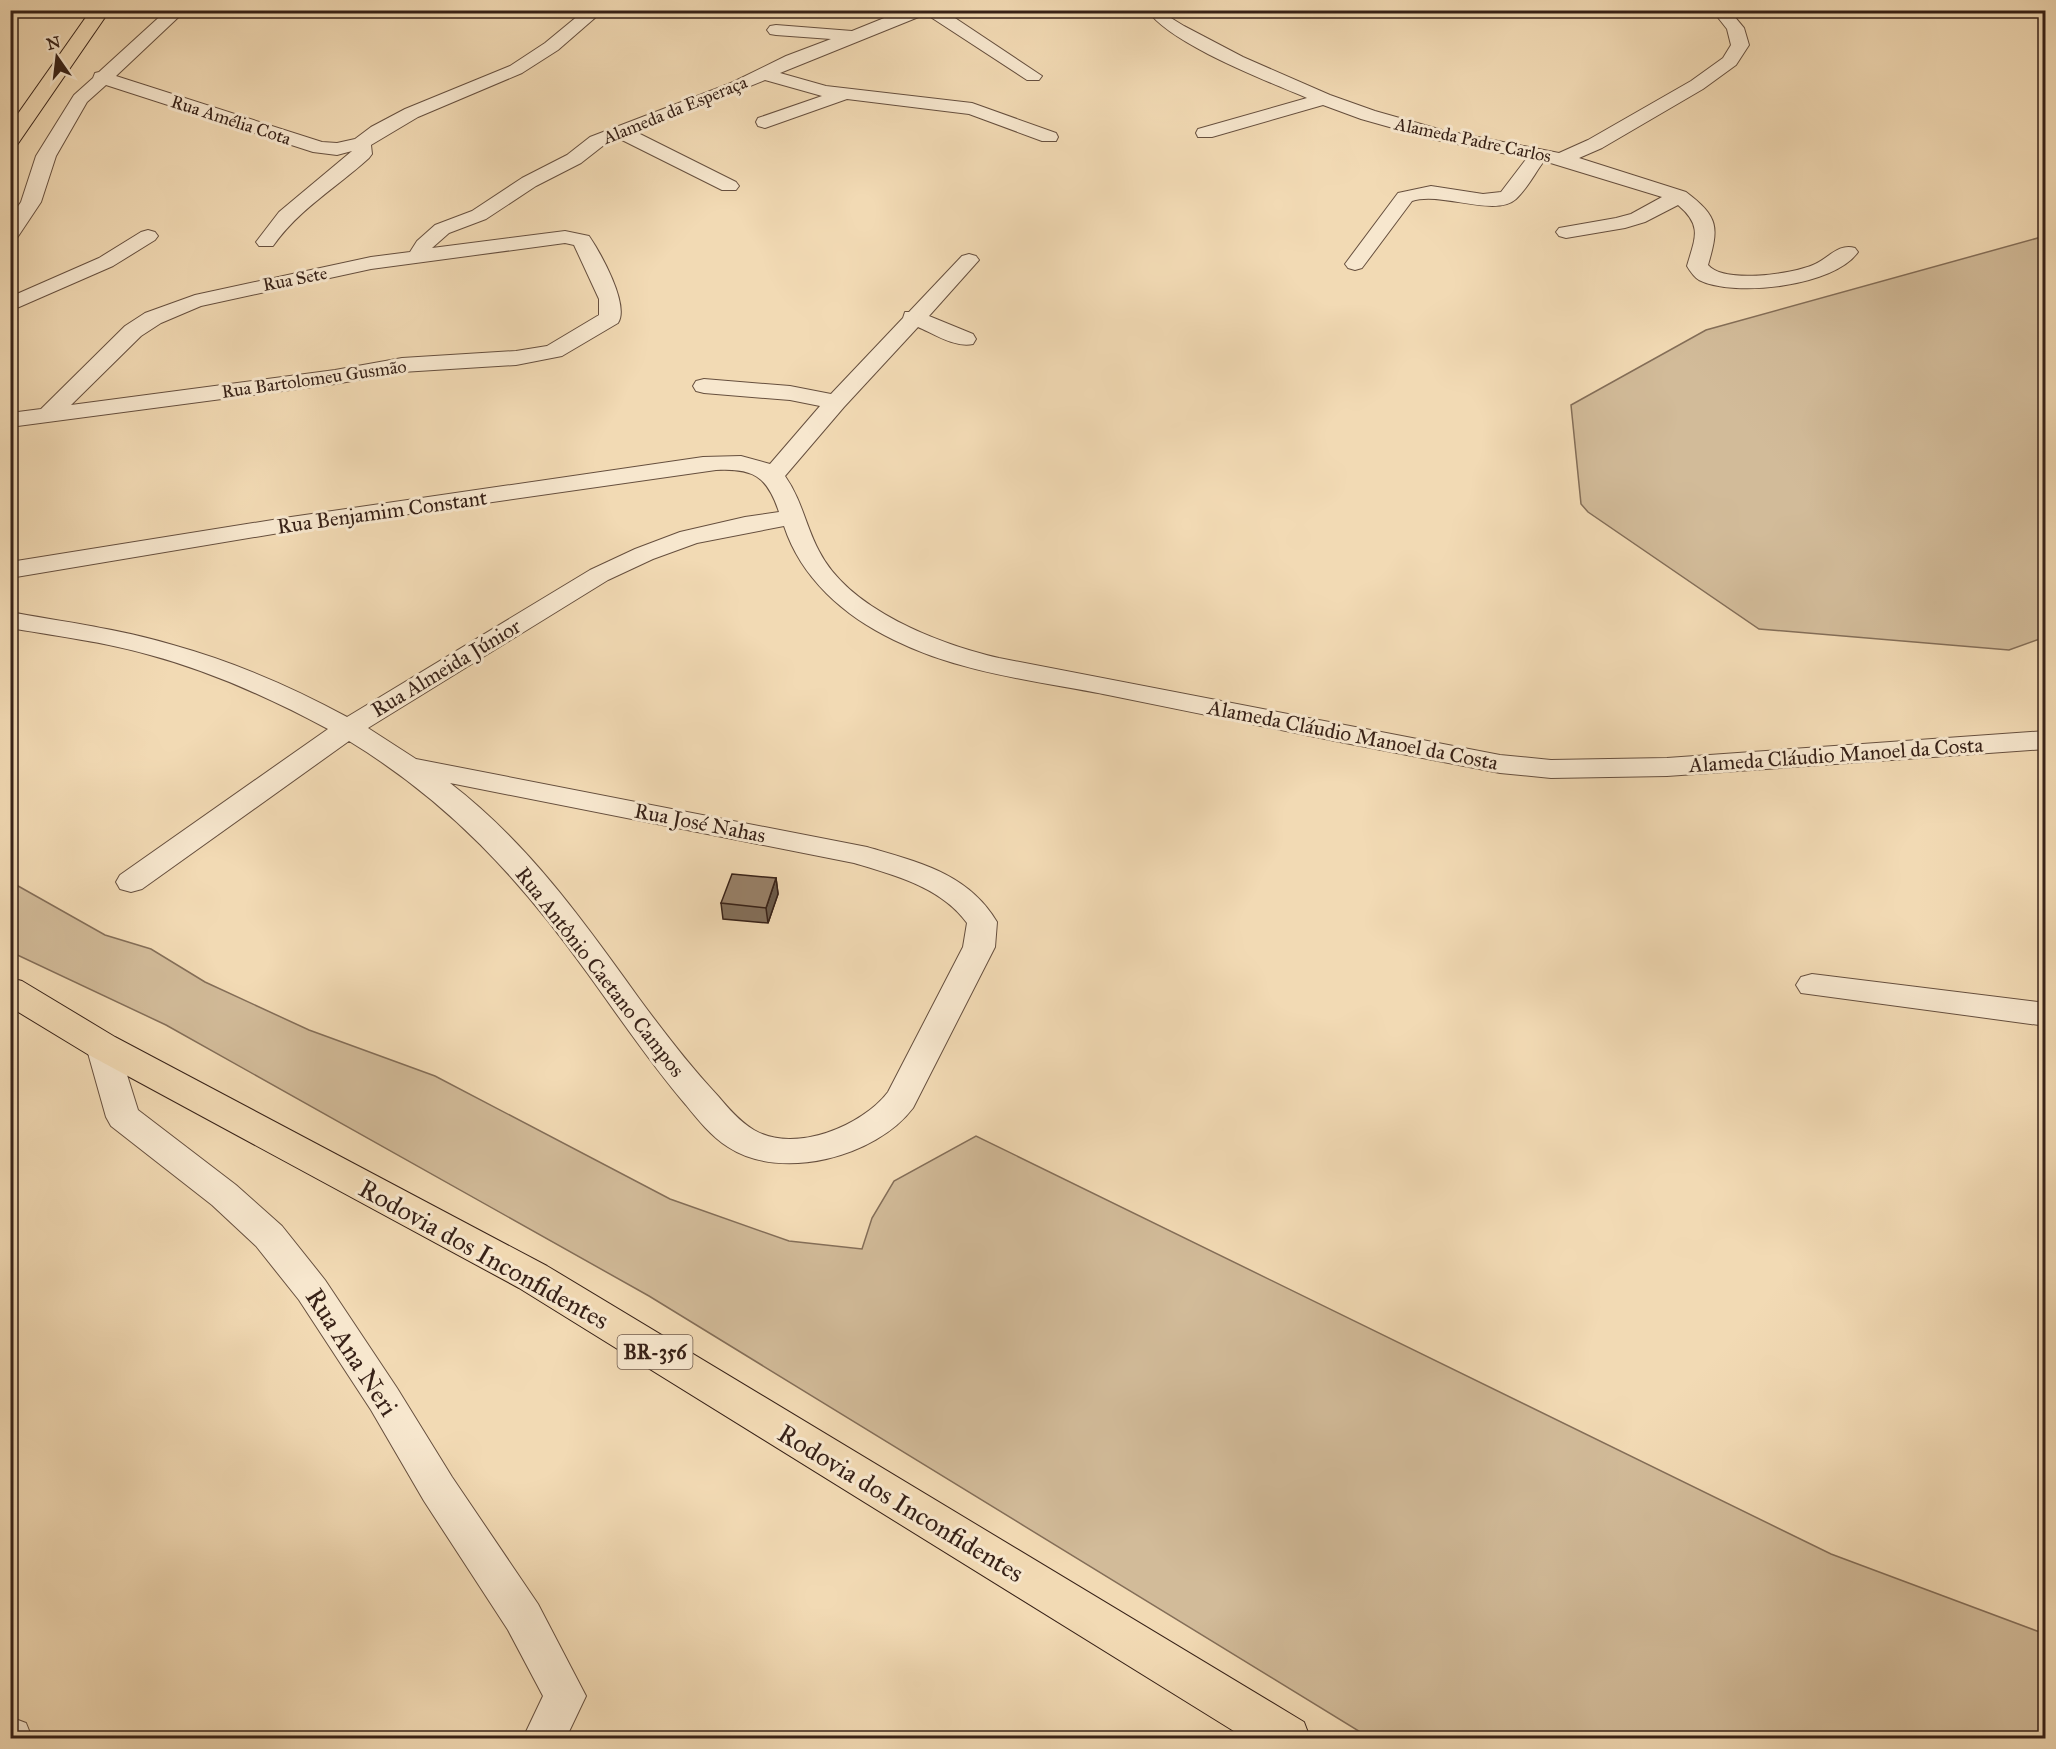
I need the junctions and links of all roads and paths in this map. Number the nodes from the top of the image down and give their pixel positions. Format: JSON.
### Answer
{"nodes":[{"id":1,"x":101,"y":10,"type":"edge"},
{"id":2,"x":178,"y":10,"type":"edge"},
{"id":3,"x":596,"y":10,"type":"edge"},
{"id":4,"x":921,"y":10,"type":"edge"},
{"id":5,"x":931,"y":10,"type":"edge"},
{"id":6,"x":1155,"y":10,"type":"edge"},
{"id":7,"x":1720,"y":10,"type":"edge"},
{"id":8,"x":776,"y":30,"type":"dead end"},
{"id":9,"x":857,"y":36,"type":"junction"},
{"id":10,"x":763,"y":74,"type":"junction"},
{"id":11,"x":1033,"y":76,"type":"dead end"},
{"id":12,"x":101,"y":77,"type":"junction"},
{"id":13,"x":844,"y":94,"type":"junction"},
{"id":14,"x":1324,"y":99,"type":"junction"},
{"id":15,"x":765,"y":122,"type":"dead end"},
{"id":16,"x":619,"y":132,"type":"junction"},
{"id":17,"x":1205,"y":133,"type":"dead end"},
{"id":18,"x":1049,"y":137,"type":"dead end"},
{"id":19,"x":10,"y":141,"type":"edge"},
{"id":20,"x":362,"y":142,"type":"junction"},
{"id":21,"x":1539,"y":155,"type":"junction"},
{"id":22,"x":1561,"y":159,"type":"junction"},
{"id":23,"x":729,"y":186,"type":"dead end"},
{"id":24,"x":1679,"y":196,"type":"junction"},
{"id":25,"x":1566,"y":232,"type":"dead end"},
{"id":26,"x":10,"y":234,"type":"edge"},
{"id":27,"x":148,"y":236,"type":"dead end"},
{"id":28,"x":266,"y":242,"type":"dead end"},
{"id":29,"x":1848,"y":252,"type":"dead end"},
{"id":30,"x":417,"y":257,"type":"junction"},
{"id":31,"x":969,"y":260,"type":"dead end"},
{"id":32,"x":1355,"y":264,"type":"dead end"},
{"id":33,"x":10,"y":305,"type":"edge"},
{"id":34,"x":913,"y":317,"type":"junction"},
{"id":35,"x":610,"y":318,"type":"joint"},
{"id":36,"x":964,"y":339,"type":"dead end"},
{"id":37,"x":704,"y":386,"type":"dead end"},
{"id":38,"x":836,"y":402,"type":"junction"},
{"id":39,"x":48,"y":415,"type":"junction"},
{"id":40,"x":10,"y":420,"type":"edge"},
{"id":41,"x":764,"y":471,"type":"junction"},
{"id":42,"x":792,"y":517,"type":"junction"},
{"id":43,"x":10,"y":570,"type":"edge"},
{"id":44,"x":10,"y":620,"type":"edge"},
{"id":45,"x":346,"y":729,"type":"junction"},
{"id":46,"x":2046,"y":740,"type":"edge"},
{"id":47,"x":408,"y":766,"type":"junction"},
{"id":48,"x":131,"y":882,"type":"dead end"},
{"id":49,"x":978,"y":914,"type":"joint"},
{"id":50,"x":1812,"y":985,"type":"dead end"},
{"id":51,"x":10,"y":990,"type":"edge"},
{"id":52,"x":2046,"y":1015,"type":"edge"},
{"id":53,"x":102,"y":1046,"type":"junction"},
{"id":54,"x":544,"y":1738,"type":"edge"},
{"id":55,"x":1287,"y":1738,"type":"edge"}],
"edges":[{"from":1,"to":19,"type":"main road"},
{"from":2,"to":12,"type":"street"},
{"from":3,"to":20,"type":"street"},
{"from":4,"to":9,"type":"street","name":"Alameda da Esperaça"},
{"from":5,"to":11,"type":"street"},
{"from":6,"to":14,"type":"street","name":"Alameda Padre Carlos"},
{"from":7,"to":22,"type":"street","name":"Alameda Padre Carlos"},
{"from":8,"to":9,"type":"street"},
{"from":9,"to":10,"type":"street","name":"Alameda da Esperaça"},
{"from":10,"to":13,"type":"street"},
{"from":10,"to":16,"type":"street","name":"Alameda da Esperaça"},
{"from":12,"to":20,"type":"street","name":"Rua Amélia Cota"},
{"from":12,"to":26,"type":"street"},
{"from":13,"to":15,"type":"street"},
{"from":13,"to":18,"type":"street"},
{"from":14,"to":17,"type":"street"},
{"from":14,"to":21,"type":"street","name":"Alameda Padre Carlos"},
{"from":16,"to":23,"type":"street"},
{"from":16,"to":30,"type":"street","name":"Alameda da Esperaça"},
{"from":20,"to":28,"type":"street"},
{"from":21,"to":22,"type":"street","name":"Alameda Padre Carlos"},
{"from":21,"to":32,"type":"street"},
{"from":22,"to":24,"type":"street"},
{"from":24,"to":25,"type":"street"},
{"from":24,"to":29,"type":"street"},
{"from":27,"to":33,"type":"street"},
{"from":30,"to":35,"type":"street","name":"Rua Sete"},
{"from":30,"to":39,"type":"street","name":"Rua Sete"},
{"from":31,"to":34,"type":"street"},
{"from":34,"to":36,"type":"street"},
{"from":34,"to":38,"type":"street"},
{"from":35,"to":39,"type":"street","name":"Rua Bartolomeu Gusmão"},
{"from":37,"to":38,"type":"street"},
{"from":38,"to":41,"type":"street"},
{"from":39,"to":40,"type":"street","name":"Rua Bartolomeu Gusmão"},
{"from":41,"to":42,"type":"street","name":"Alameda Cláudio Manoel da Costa"},
{"from":41,"to":43,"type":"street","name":"Rua Benjamim Constant"},
{"from":42,"to":45,"type":"street","name":"Rua Almeida Júnior"},
{"from":42,"to":46,"type":"street","name":"Alameda Cláudio Manoel da Costa"},
{"from":44,"to":45,"type":"street","name":"Rua Antônio Caetano Campos"},
{"from":45,"to":47,"type":"street","name":"Rua Antônio Caetano Campos"},
{"from":45,"to":48,"type":"street","name":"Rua Almeida Júnior"},
{"from":47,"to":49,"type":"street","name":"Rua José Nahas"},
{"from":47,"to":49,"type":"street","name":"Rua Antônio Caetano Campos"},
{"from":50,"to":52,"type":"street"},
{"from":51,"to":53,"type":"main road","name":"Rodovia dos Inconfidentes","number":"BR-356"},
{"from":53,"to":54,"type":"street","name":"Rua Ana Neri"},
{"from":53,"to":55,"type":"main road","name":"Rodovia dos Inconfidentes","number":"BR-356"}]}
